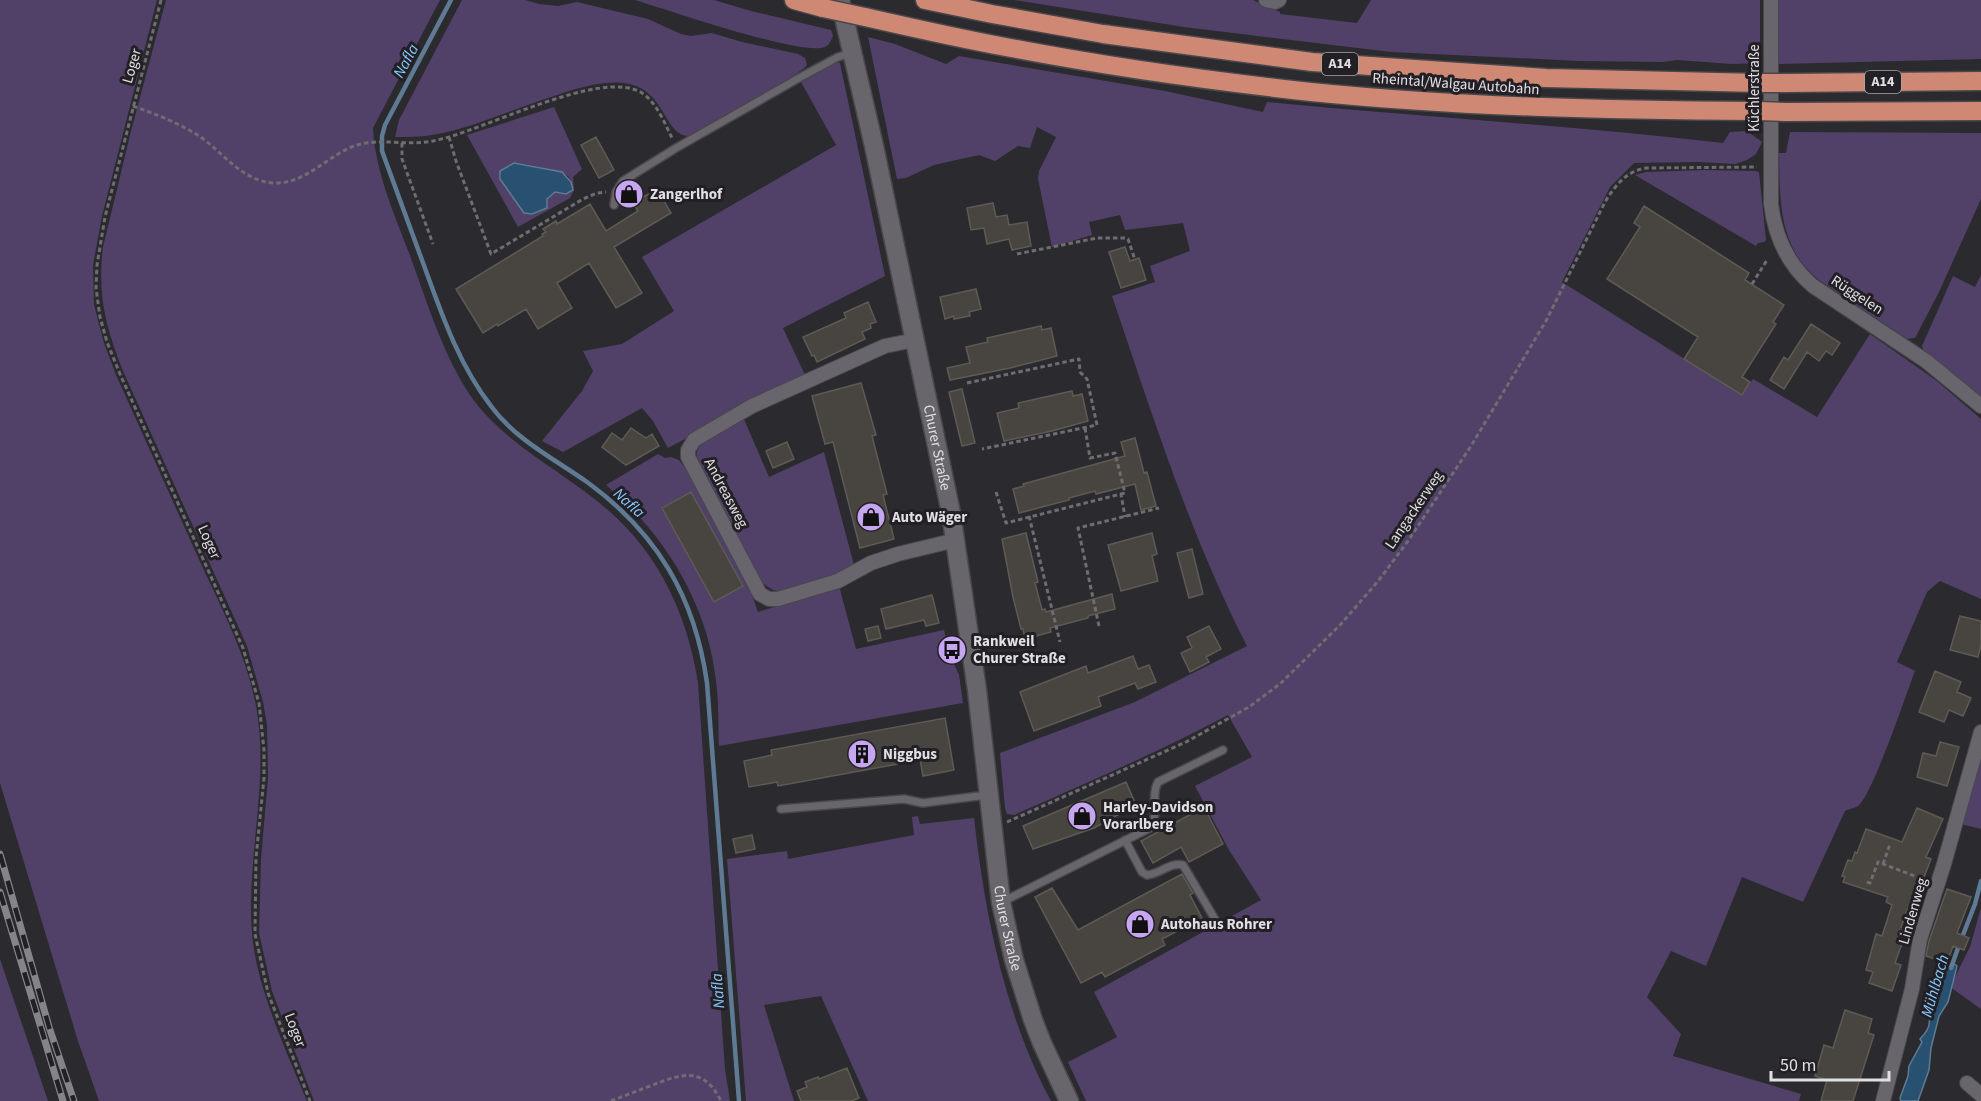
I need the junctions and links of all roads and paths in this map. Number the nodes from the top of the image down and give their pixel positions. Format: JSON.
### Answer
{"nodes":[{"id":1,"x":162,"y":0,"type":"edge"},
{"id":2,"x":794,"y":0,"type":"edge"},
{"id":3,"x":925,"y":0,"type":"edge"},
{"id":4,"x":1266,"y":0,"type":"edge"},
{"id":5,"x":1279,"y":0,"type":"edge"},
{"id":6,"x":1771,"y":0,"type":"edge"},
{"id":7,"x":841,"y":2,"type":"edge"},
{"id":8,"x":853,"y":53,"type":"junction"},
{"id":9,"x":1981,"y":81,"type":"edge"},
{"id":10,"x":133,"y":106,"type":"junction"},
{"id":11,"x":1981,"y":111,"type":"edge"},
{"id":12,"x":448,"y":137,"type":"junction"},
{"id":13,"x":402,"y":143,"type":"junction"},
{"id":14,"x":676,"y":148,"type":"junction"},
{"id":15,"x":1771,"y":171,"type":"junction"},
{"id":16,"x":616,"y":192,"type":"junction"},
{"id":17,"x":614,"y":205,"type":"dead end"},
{"id":18,"x":433,"y":244,"type":"dead end"},
{"id":19,"x":1017,"y":254,"type":"dead end"},
{"id":20,"x":1135,"y":260,"type":"dead end"},
{"id":21,"x":1767,"y":260,"type":"dead end"},
{"id":22,"x":1752,"y":284,"type":"dead end"},
{"id":23,"x":915,"y":340,"type":"junction"},
{"id":24,"x":967,"y":383,"type":"dead end"},
{"id":25,"x":1981,"y":406,"type":"edge"},
{"id":26,"x":1085,"y":428,"type":"junction"},
{"id":27,"x":982,"y":449,"type":"dead end"},
{"id":28,"x":996,"y":492,"type":"dead end"},
{"id":29,"x":1120,"y":494,"type":"junction"},
{"id":30,"x":1045,"y":506,"type":"dead end"},
{"id":31,"x":1159,"y":508,"type":"dead end"},
{"id":32,"x":1047,"y":511,"type":"junction"},
{"id":33,"x":1029,"y":516,"type":"junction"},
{"id":34,"x":1125,"y":516,"type":"junction"},
{"id":35,"x":956,"y":540,"type":"junction"},
{"id":36,"x":1038,"y":555,"type":"junction"},
{"id":37,"x":1032,"y":557,"type":"dead end"},
{"id":38,"x":1099,"y":626,"type":"dead end"},
{"id":39,"x":1060,"y":642,"type":"dead end"},
{"id":40,"x":1981,"y":732,"type":"edge"},
{"id":41,"x":1223,"y":750,"type":"dead end"},
{"id":42,"x":988,"y":795,"type":"junction"},
{"id":43,"x":781,"y":809,"type":"dead end"},
{"id":44,"x":992,"y":826,"type":"junction"},
{"id":45,"x":1125,"y":840,"type":"junction"},
{"id":46,"x":1888,"y":847,"type":"dead end"},
{"id":47,"x":1883,"y":864,"type":"junction"},
{"id":48,"x":1923,"y":880,"type":"dead end"},
{"id":49,"x":1867,"y":882,"type":"dead end"},
{"id":50,"x":1001,"y":902,"type":"junction"},
{"id":51,"x":1206,"y":926,"type":"dead end"},
{"id":52,"x":1967,"y":1083,"type":"dead end"},
{"id":53,"x":1981,"y":1095,"type":"edge"},
{"id":54,"x":310,"y":1101,"type":"edge"},
{"id":55,"x":610,"y":1101,"type":"edge"},
{"id":56,"x":721,"y":1101,"type":"edge"},
{"id":57,"x":1069,"y":1101,"type":"edge"},
{"id":58,"x":1883,"y":1101,"type":"edge"}],
"edges":[{"from":1,"to":10,"type":"path","name":"Loger"},
{"from":2,"to":11,"type":"highway","name":"Rheintal/Walgau Autobahn","number":"A14","bridge":true},
{"from":3,"to":9,"type":"highway","name":"Rheintal/Walgau Autobahn","number":"A14","bridge":true},
{"from":4,"to":5,"type":"street"},
{"from":6,"to":15,"type":"street","name":"Küchlerstraße"},
{"from":7,"to":8,"type":"main road","name":"Churer Straße"},
{"from":8,"to":14,"type":"lane"},
{"from":8,"to":23,"type":"main road","name":"Churer Straße"},
{"from":10,"to":13,"type":"path"},
{"from":10,"to":54,"type":"path","name":"Loger"},
{"from":12,"to":13,"type":"path"},
{"from":12,"to":14,"type":"path"},
{"from":12,"to":16,"type":"path"},
{"from":13,"to":18,"type":"path"},
{"from":14,"to":16,"type":"lane"},
{"from":15,"to":25,"type":"street","name":"Rüggelen"},
{"from":15,"to":44,"type":"path","name":"Langackerweg"},
{"from":16,"to":17,"type":"lane"},
{"from":19,"to":20,"type":"path"},
{"from":21,"to":22,"type":"path"},
{"from":23,"to":35,"type":"main road","name":"Churer Straße"},
{"from":23,"to":35,"type":"street","name":"Andreasweg"},
{"from":24,"to":26,"type":"path"},
{"from":26,"to":27,"type":"path"},
{"from":26,"to":29,"type":"path"},
{"from":28,"to":33,"type":"path"},
{"from":29,"to":32,"type":"path"},
{"from":29,"to":34,"type":"path"},
{"from":30,"to":32,"type":"path"},
{"from":31,"to":34,"type":"path"},
{"from":32,"to":33,"type":"path"},
{"from":33,"to":36,"type":"path"},
{"from":34,"to":38,"type":"path"},
{"from":35,"to":42,"type":"main road","name":"Churer Straße"},
{"from":36,"to":37,"type":"path"},
{"from":36,"to":39,"type":"path"},
{"from":40,"to":58,"type":"street","name":"Lindenweg"},
{"from":41,"to":45,"type":"lane"},
{"from":42,"to":43,"type":"lane"},
{"from":42,"to":44,"type":"main road","name":"Churer Straße"},
{"from":44,"to":50,"type":"main road","name":"Churer Straße"},
{"from":45,"to":50,"type":"lane"},
{"from":45,"to":51,"type":"lane"},
{"from":46,"to":47,"type":"path"},
{"from":47,"to":48,"type":"path"},
{"from":47,"to":49,"type":"path"},
{"from":50,"to":57,"type":"main road","name":"Churer Straße"},
{"from":52,"to":53,"type":"street"},
{"from":55,"to":56,"type":"path"}]}
